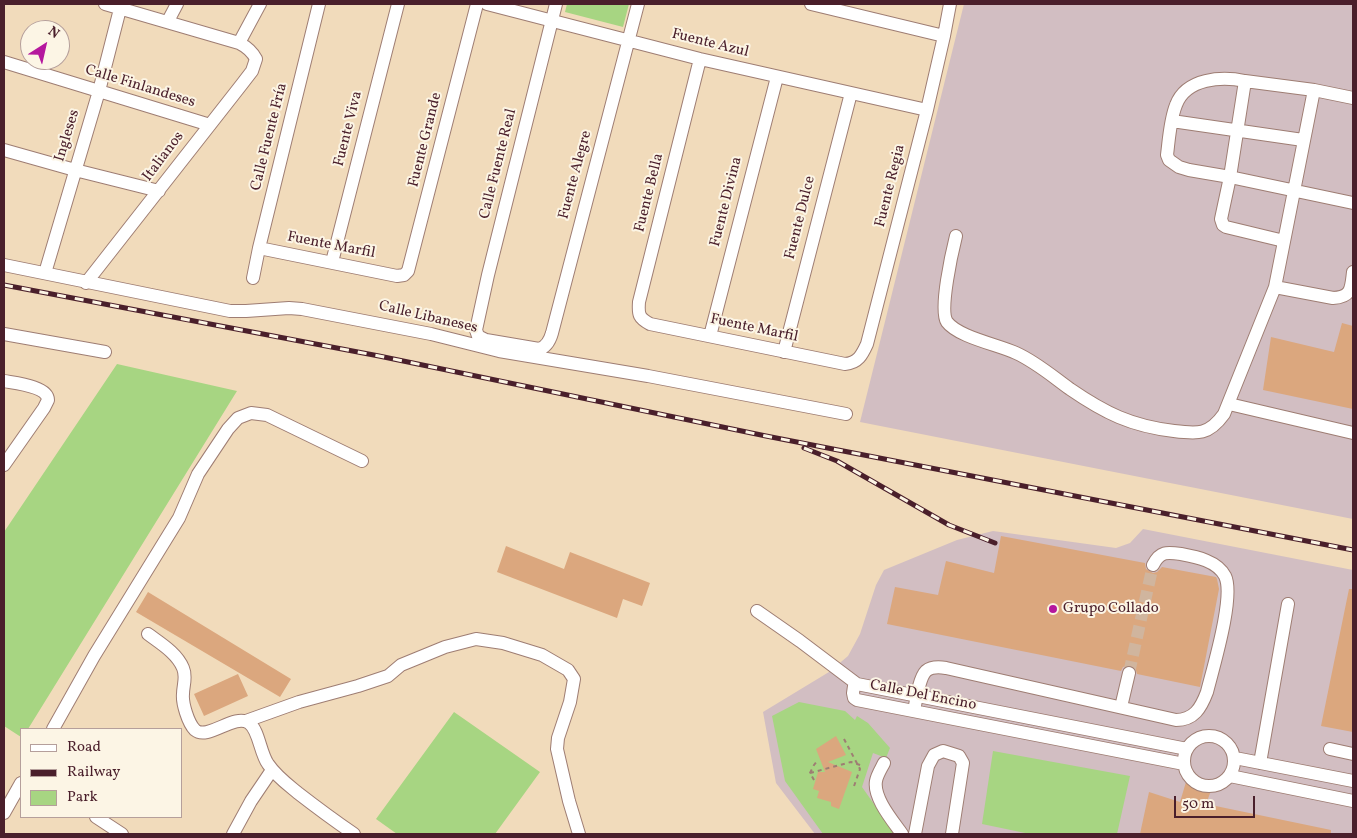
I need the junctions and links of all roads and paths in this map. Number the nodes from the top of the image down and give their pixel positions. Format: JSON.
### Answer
{"nodes":[{"id":1,"x":105,"y":4,"type":"edge"},
{"id":2,"x":177,"y":4,"type":"edge"},
{"id":3,"x":260,"y":4,"type":"edge"},
{"id":4,"x":319,"y":4,"type":"edge"},
{"id":5,"x":398,"y":4,"type":"edge"},
{"id":6,"x":478,"y":4,"type":"edge"},
{"id":7,"x":487,"y":4,"type":"edge"},
{"id":8,"x":556,"y":4,"type":"edge"},
{"id":9,"x":638,"y":4,"type":"edge"},
{"id":10,"x":811,"y":4,"type":"edge"},
{"id":11,"x":950,"y":4,"type":"edge"},
{"id":12,"x":120,"y":9,"type":"junction"},
{"id":13,"x":553,"y":20,"type":"junction"},
{"id":14,"x":168,"y":21,"type":"junction"},
{"id":15,"x":944,"y":36,"type":"junction"},
{"id":16,"x":628,"y":40,"type":"junction"},
{"id":17,"x":244,"y":46,"type":"junction"},
{"id":18,"x":700,"y":59,"type":"junction"},
{"id":19,"x":4,"y":62,"type":"edge"},
{"id":20,"x":777,"y":77,"type":"junction"},
{"id":21,"x":1245,"y":81,"type":"junction"},
{"id":22,"x":1314,"y":90,"type":"junction"},
{"id":23,"x":99,"y":91,"type":"junction"},
{"id":24,"x":850,"y":93,"type":"junction"},
{"id":25,"x":1353,"y":98,"type":"edge"},
{"id":26,"x":927,"y":110,"type":"junction"},
{"id":27,"x":1172,"y":121,"type":"junction"},
{"id":28,"x":210,"y":125,"type":"junction"},
{"id":29,"x":1237,"y":130,"type":"junction"},
{"id":30,"x":1303,"y":140,"type":"junction"},
{"id":31,"x":4,"y":150,"type":"edge"},
{"id":32,"x":75,"y":170,"type":"junction"},
{"id":33,"x":1230,"y":177,"type":"junction"},
{"id":34,"x":1293,"y":190,"type":"junction"},
{"id":35,"x":159,"y":191,"type":"junction"},
{"id":36,"x":1353,"y":203,"type":"edge"},
{"id":37,"x":956,"y":236,"type":"dead end"},
{"id":38,"x":1284,"y":240,"type":"junction"},
{"id":39,"x":259,"y":248,"type":"junction"},
{"id":40,"x":332,"y":262,"type":"junction"},
{"id":41,"x":4,"y":266,"type":"edge"},
{"id":42,"x":1353,"y":272,"type":"edge"},
{"id":43,"x":45,"y":273,"type":"junction"},
{"id":44,"x":397,"y":276,"type":"joint"},
{"id":45,"x":253,"y":278,"type":"dead end"},
{"id":46,"x":86,"y":283,"type":"junction"},
{"id":47,"x":1275,"y":287,"type":"junction"},
{"id":48,"x":657,"y":325,"type":"joint"},
{"id":49,"x":4,"y":334,"type":"edge"},
{"id":50,"x":710,"y":336,"type":"junction"},
{"id":51,"x":539,"y":349,"type":"joint"},
{"id":52,"x":105,"y":352,"type":"dead end"},
{"id":53,"x":784,"y":352,"type":"junction"},
{"id":54,"x":845,"y":364,"type":"joint"},
{"id":55,"x":4,"y":381,"type":"edge"},
{"id":56,"x":1229,"y":404,"type":"junction"},
{"id":57,"x":846,"y":414,"type":"dead end"},
{"id":58,"x":1353,"y":433,"type":"edge"},
{"id":59,"x":362,"y":461,"type":"dead end"},
{"id":60,"x":4,"y":464,"type":"edge"},
{"id":61,"x":1153,"y":565,"type":"tunnel mouth"},
{"id":62,"x":1288,"y":604,"type":"dead end"},
{"id":63,"x":757,"y":611,"type":"dead end"},
{"id":64,"x":148,"y":634,"type":"dead end"},
{"id":65,"x":1129,"y":673,"type":"tunnel mouth"},
{"id":66,"x":857,"y":684,"type":"junction"},
{"id":67,"x":918,"y":696,"type":"junction"},
{"id":68,"x":1120,"y":707,"type":"junction"},
{"id":69,"x":914,"y":711,"type":"junction"},
{"id":70,"x":246,"y":721,"type":"junction"},
{"id":71,"x":54,"y":728,"type":"edge"},
{"id":72,"x":844,"y":739,"type":"dead end"},
{"id":73,"x":1330,"y":749,"type":"dead end"},
{"id":74,"x":1187,"y":750,"type":"junction"},
{"id":75,"x":1353,"y":754,"type":"edge"},
{"id":76,"x":1234,"y":758,"type":"junction"},
{"id":77,"x":818,"y":760,"type":"dead end"},
{"id":78,"x":884,"y":763,"type":"dead end"},
{"id":79,"x":1260,"y":763,"type":"junction"},
{"id":80,"x":856,"y":764,"type":"junction"},
{"id":81,"x":1184,"y":764,"type":"junction"},
{"id":82,"x":268,"y":765,"type":"junction"},
{"id":83,"x":863,"y":766,"type":"dead end"},
{"id":84,"x":810,"y":773,"type":"junction"},
{"id":85,"x":1230,"y":776,"type":"junction"},
{"id":86,"x":814,"y":780,"type":"dead end"},
{"id":87,"x":1347,"y":780,"type":"edge"},
{"id":88,"x":20,"y":785,"type":"edge"},
{"id":89,"x":853,"y":789,"type":"dead end"},
{"id":90,"x":1337,"y":798,"type":"junction"},
{"id":91,"x":1353,"y":801,"type":"edge"},
{"id":92,"x":4,"y":813,"type":"edge"},
{"id":93,"x":98,"y":818,"type":"edge"},
{"id":94,"x":122,"y":834,"type":"edge"},
{"id":95,"x":233,"y":834,"type":"edge"},
{"id":96,"x":354,"y":834,"type":"edge"},
{"id":97,"x":579,"y":834,"type":"edge"},
{"id":98,"x":902,"y":834,"type":"edge"},
{"id":99,"x":915,"y":834,"type":"edge"},
{"id":100,"x":952,"y":834,"type":"edge"}],
"edges":[{"from":1,"to":12,"type":"street"},
{"from":2,"to":14,"type":"street"},
{"from":3,"to":17,"type":"street"},
{"from":4,"to":39,"type":"street","name":"Calle Fuente Fría"},
{"from":5,"to":40,"type":"street","name":"Fuente Viva"},
{"from":6,"to":44,"type":"street","name":"Fuente Grande"},
{"from":7,"to":13,"type":"street","name":"Fuente Azul"},
{"from":8,"to":13,"type":"street","name":"Calle Fuente Real"},
{"from":9,"to":16,"type":"street","name":"Fuente Alegre"},
{"from":10,"to":15,"type":"street"},
{"from":11,"to":15,"type":"street","name":"Fuente Regia"},
{"from":12,"to":14,"type":"street"},
{"from":12,"to":23,"type":"street","name":"Ingleses"},
{"from":13,"to":16,"type":"street","name":"Fuente Azul"},
{"from":13,"to":51,"type":"street","name":"Calle Fuente Real"},
{"from":14,"to":17,"type":"street"},
{"from":15,"to":26,"type":"street","name":"Fuente Regia"},
{"from":16,"to":18,"type":"street","name":"Fuente Azul"},
{"from":16,"to":51,"type":"street","name":"Fuente Alegre"},
{"from":17,"to":28,"type":"street","name":"Italianos"},
{"from":18,"to":20,"type":"street","name":"Fuente Azul"},
{"from":18,"to":48,"type":"street","name":"Fuente Bella"},
{"from":19,"to":23,"type":"street","name":"Calle Finlandeses"},
{"from":20,"to":24,"type":"street","name":"Fuente Azul"},
{"from":20,"to":50,"type":"street","name":"Fuente Divina"},
{"from":21,"to":22,"type":"street"},
{"from":21,"to":27,"type":"street"},
{"from":21,"to":29,"type":"street"},
{"from":22,"to":25,"type":"street"},
{"from":22,"to":30,"type":"street"},
{"from":23,"to":28,"type":"street","name":"Calle Finlandeses"},
{"from":23,"to":32,"type":"street","name":"Ingleses"},
{"from":24,"to":26,"type":"street","name":"Fuente Azul"},
{"from":24,"to":53,"type":"street","name":"Fuente Dulce"},
{"from":26,"to":54,"type":"street","name":"Fuente Regia"},
{"from":27,"to":29,"type":"street"},
{"from":27,"to":33,"type":"street"},
{"from":28,"to":35,"type":"street","name":"Italianos"},
{"from":29,"to":30,"type":"street"},
{"from":29,"to":33,"type":"street"},
{"from":30,"to":34,"type":"street"},
{"from":31,"to":32,"type":"street"},
{"from":32,"to":35,"type":"street"},
{"from":32,"to":43,"type":"street","name":"Ingleses"},
{"from":33,"to":34,"type":"street"},
{"from":33,"to":38,"type":"street"},
{"from":34,"to":36,"type":"street"},
{"from":34,"to":38,"type":"street"},
{"from":35,"to":46,"type":"street","name":"Italianos"},
{"from":37,"to":56,"type":"street"},
{"from":38,"to":47,"type":"street"},
{"from":39,"to":40,"type":"street","name":"Fuente Marfil"},
{"from":39,"to":45,"type":"street","name":"Calle Fuente Fría"},
{"from":40,"to":44,"type":"street","name":"Fuente Marfil"},
{"from":41,"to":43,"type":"street","name":"Calle Libaneses"},
{"from":42,"to":47,"type":"street"},
{"from":43,"to":46,"type":"street","name":"Calle Libaneses"},
{"from":46,"to":57,"type":"street","name":"Calle Libaneses"},
{"from":47,"to":56,"type":"street"},
{"from":48,"to":50,"type":"street","name":"Fuente Marfil"},
{"from":49,"to":52,"type":"street"},
{"from":50,"to":53,"type":"street","name":"Fuente Marfil"},
{"from":53,"to":54,"type":"street","name":"Fuente Marfil"},
{"from":55,"to":60,"type":"street"},
{"from":56,"to":58,"type":"street"},
{"from":59,"to":71,"type":"street"},
{"from":61,"to":68,"type":"street"},
{"from":62,"to":79,"type":"street"},
{"from":63,"to":66,"type":"street"},
{"from":64,"to":70,"type":"street"},
{"from":65,"to":68,"type":"street"},
{"from":66,"to":67,"type":"street","name":"Calle Del Encino"},
{"from":66,"to":69,"type":"street","name":"Calle Del Encino"},
{"from":67,"to":68,"type":"street"},
{"from":67,"to":69,"type":"street"},
{"from":67,"to":74,"type":"street","name":"Calle Del Encino"},
{"from":69,"to":81,"type":"street","name":"Calle Del Encino"},
{"from":70,"to":82,"type":"street"},
{"from":70,"to":97,"type":"street"},
{"from":72,"to":80,"type":"path"},
{"from":73,"to":75,"type":"street"},
{"from":74,"to":76,"type":"street"},
{"from":74,"to":81,"type":"street"},
{"from":76,"to":79,"type":"street"},
{"from":76,"to":85,"type":"street"},
{"from":77,"to":84,"type":"path"},
{"from":78,"to":98,"type":"street"},
{"from":79,"to":87,"type":"street"},
{"from":80,"to":83,"type":"path"},
{"from":80,"to":84,"type":"path"},
{"from":80,"to":89,"type":"path"},
{"from":81,"to":85,"type":"street"},
{"from":82,"to":95,"type":"street"},
{"from":82,"to":96,"type":"street"},
{"from":84,"to":86,"type":"path"},
{"from":85,"to":90,"type":"street"},
{"from":87,"to":90,"type":"street"},
{"from":88,"to":92,"type":"street"},
{"from":90,"to":91,"type":"street"},
{"from":93,"to":94,"type":"street"},
{"from":99,"to":100,"type":"street"}]}
